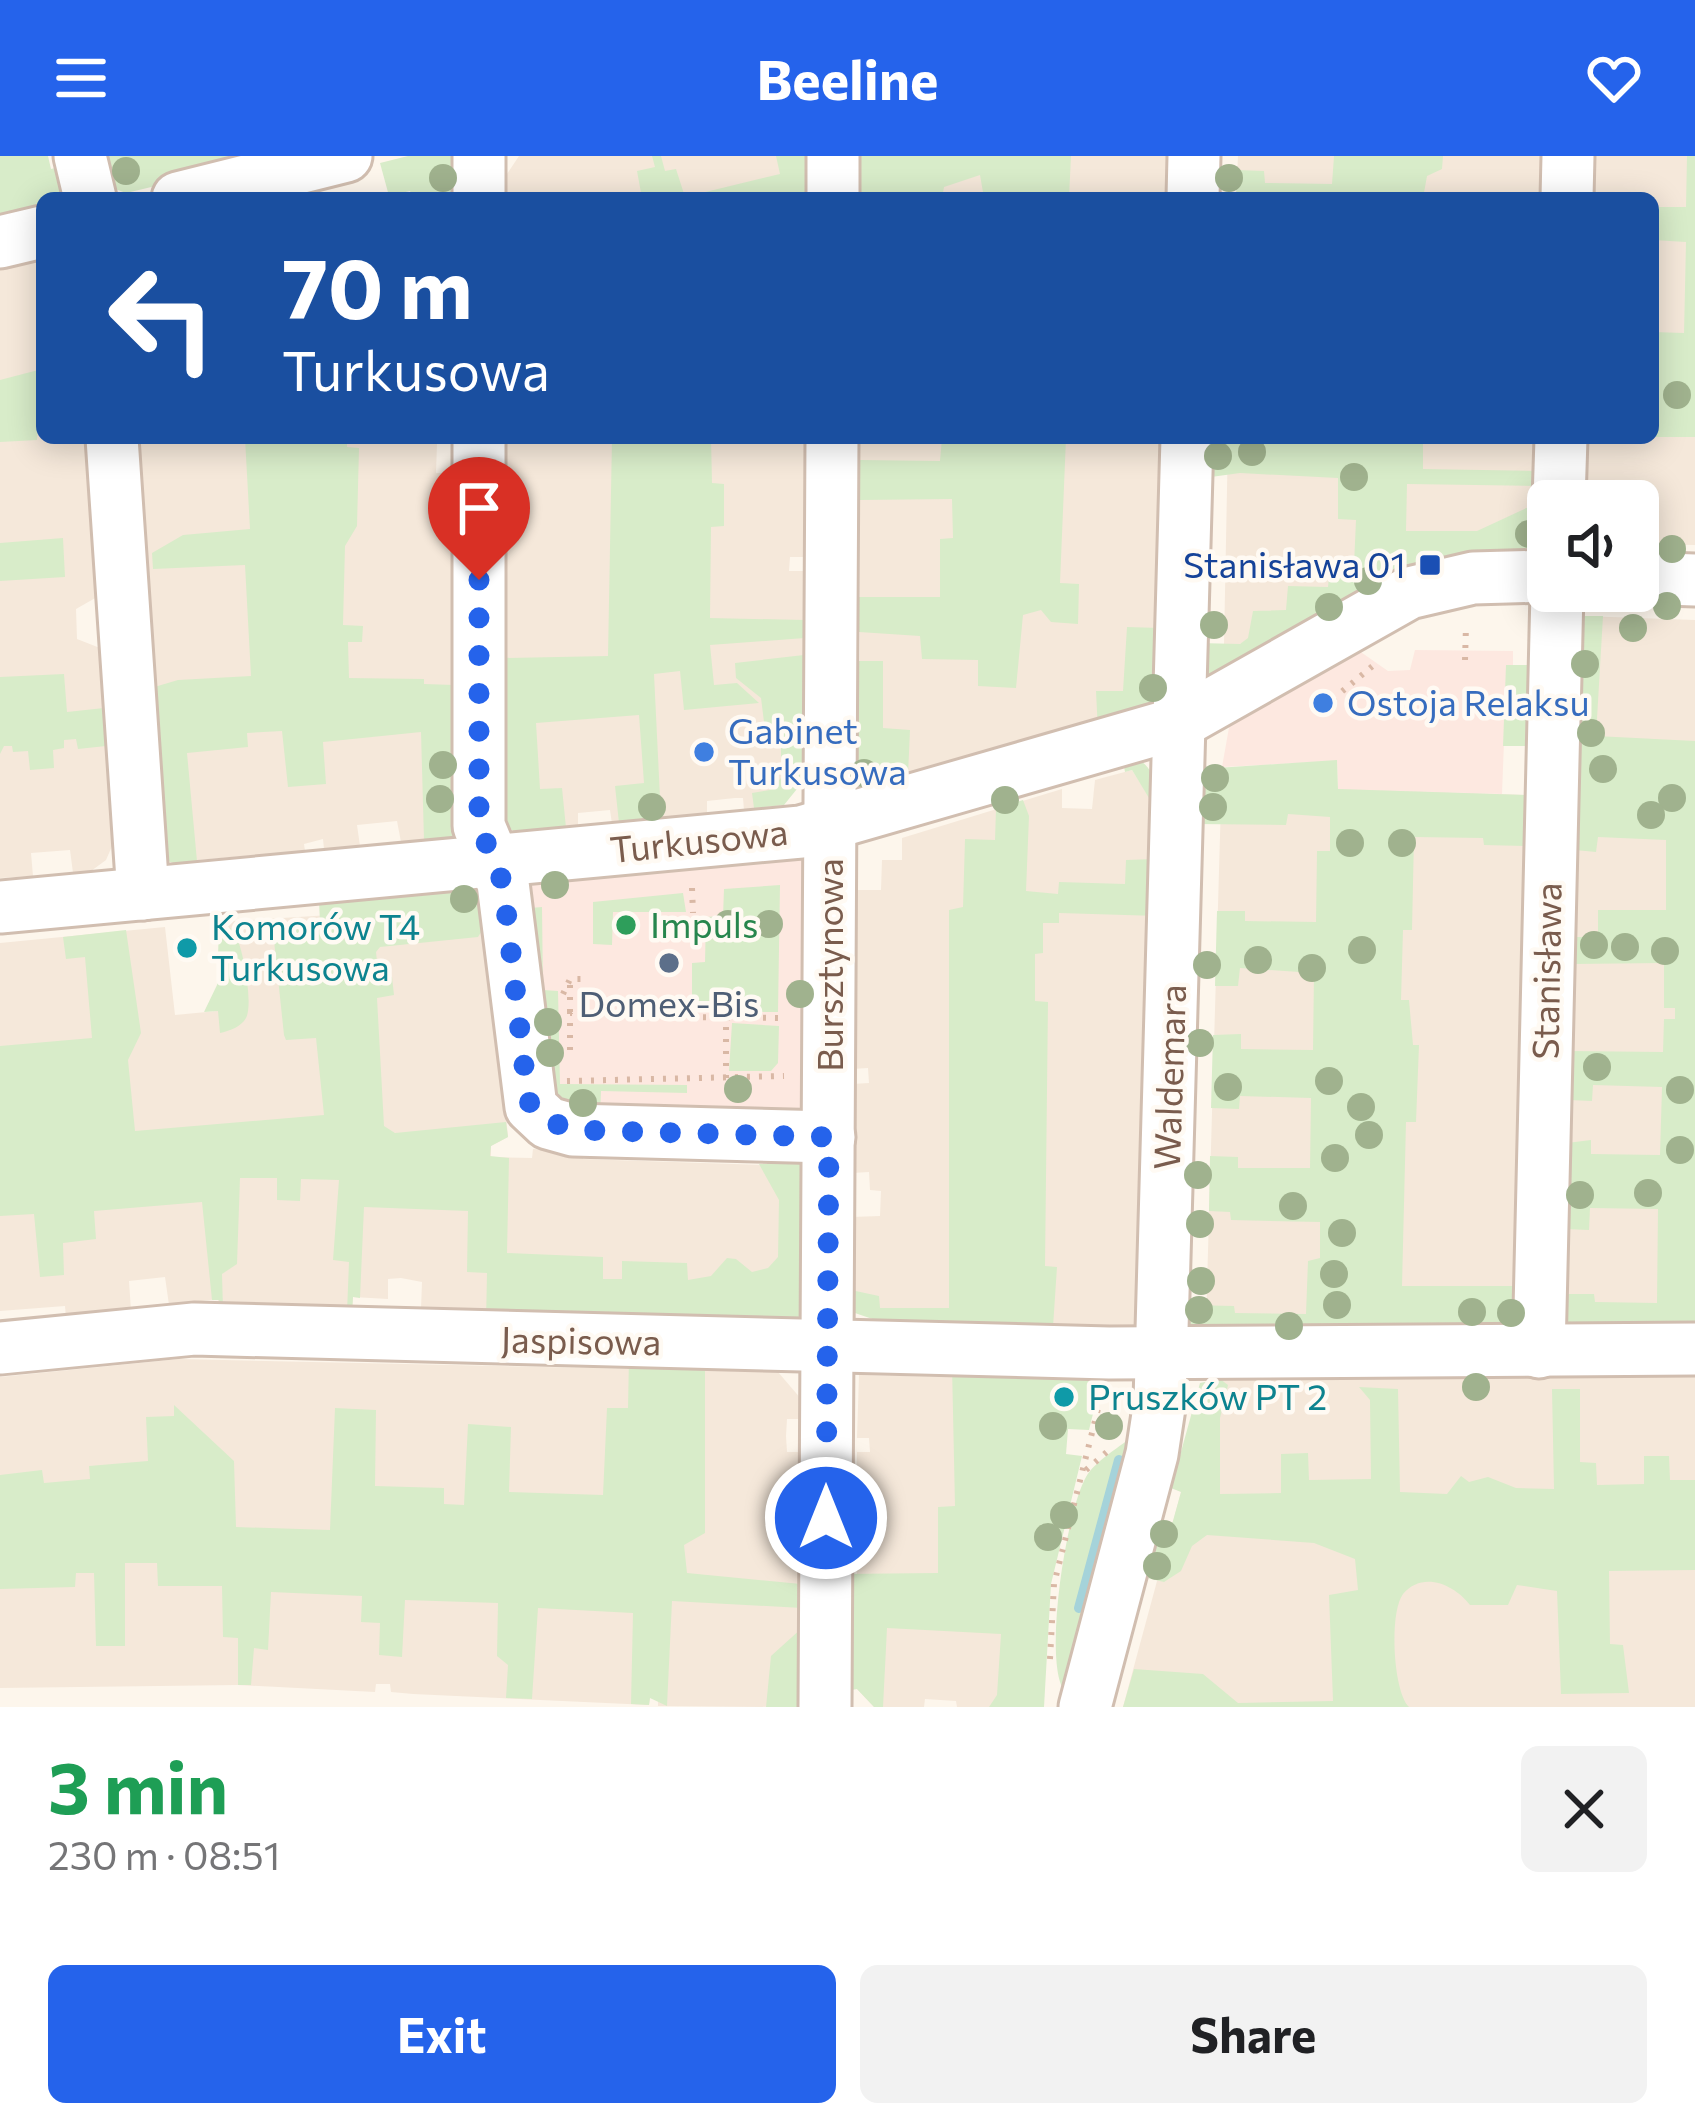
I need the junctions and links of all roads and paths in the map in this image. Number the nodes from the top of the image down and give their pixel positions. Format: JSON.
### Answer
{"nodes":[{"id":1,"x":80,"y":156,"type":"edge"},
{"id":2,"x":346,"y":156,"type":"edge"},
{"id":3,"x":479,"y":156,"type":"edge"},
{"id":4,"x":833,"y":156,"type":"edge"},
{"id":5,"x":1194,"y":156,"type":"edge"},
{"id":6,"x":1568,"y":156,"type":"edge"},
{"id":7,"x":89,"y":192,"type":"edge"},
{"id":8,"x":202,"y":192,"type":"edge"},
{"id":9,"x":479,"y":192,"type":"edge"},
{"id":10,"x":833,"y":192,"type":"edge"},
{"id":11,"x":1193,"y":192,"type":"edge"},
{"id":12,"x":1567,"y":192,"type":"edge"},
{"id":13,"x":36,"y":233,"type":"edge"},
{"id":14,"x":0,"y":242,"type":"edge"},
{"id":15,"x":112,"y":444,"type":"edge"},
{"id":16,"x":479,"y":444,"type":"edge"},
{"id":17,"x":832,"y":444,"type":"edge"},
{"id":18,"x":1187,"y":444,"type":"edge"},
{"id":19,"x":1561,"y":444,"type":"edge"},
{"id":20,"x":1560,"y":480,"type":"edge"},
{"id":21,"x":1527,"y":577,"type":"edge"},
{"id":22,"x":1659,"y":579,"type":"edge"},
{"id":23,"x":1695,"y":580,"type":"edge"},
{"id":24,"x":1557,"y":612,"type":"edge"},
{"id":25,"x":1466,"y":626,"type":"dead end"},
{"id":26,"x":1465,"y":661,"type":"dead end"},
{"id":27,"x":1376,"y":663,"type":"dead end"},
{"id":28,"x":1333,"y":699,"type":"dead end"},
{"id":29,"x":1179,"y":723,"type":"junction"},
{"id":30,"x":831,"y":824,"type":"junction"},
{"id":31,"x":492,"y":859,"type":"junction"},
{"id":32,"x":692,"y":888,"type":"dead end"},
{"id":33,"x":143,"y":893,"type":"junction"},
{"id":34,"x":0,"y":907,"type":"edge"},
{"id":35,"x":693,"y":913,"type":"dead end"},
{"id":36,"x":570,"y":979,"type":"junction"},
{"id":37,"x":581,"y":979,"type":"dead end"},
{"id":38,"x":563,"y":991,"type":"dead end"},
{"id":39,"x":784,"y":1000,"type":"dead end"},
{"id":40,"x":613,"y":1012,"type":"dead end"},
{"id":41,"x":570,"y":1013,"type":"junction"},
{"id":42,"x":691,"y":1017,"type":"dead end"},
{"id":43,"x":726,"y":1017,"type":"junction"},
{"id":44,"x":784,"y":1018,"type":"junction"},
{"id":45,"x":784,"y":1038,"type":"dead end"},
{"id":46,"x":784,"y":1058,"type":"dead end"},
{"id":47,"x":726,"y":1078,"type":"junction"},
{"id":48,"x":829,"y":1137,"type":"junction"},
{"id":49,"x":827,"y":1347,"type":"junction"},
{"id":50,"x":0,"y":1348,"type":"edge"},
{"id":51,"x":1695,"y":1349,"type":"edge"},
{"id":52,"x":1539,"y":1352,"type":"junction"},
{"id":53,"x":1163,"y":1353,"type":"junction"},
{"id":54,"x":1105,"y":1383,"type":"dead end"},
{"id":55,"x":1067,"y":1690,"type":"edge"},
{"id":56,"x":825,"y":1707,"type":"edge"}],
"edges":[{"from":1,"to":7,"type":"street"},
{"from":2,"to":8,"type":"street"},
{"from":3,"to":9,"type":"street"},
{"from":4,"to":10,"type":"street"},
{"from":5,"to":11,"type":"street"},
{"from":6,"to":12,"type":"street"},
{"from":13,"to":14,"type":"street"},
{"from":15,"to":33,"type":"street"},
{"from":16,"to":31,"type":"street"},
{"from":17,"to":30,"type":"street","name":"Bursztynowa"},
{"from":18,"to":29,"type":"street","name":"Waldemara"},
{"from":19,"to":20,"type":"street"},
{"from":21,"to":29,"type":"street","name":"Turkusowa"},
{"from":22,"to":23,"type":"street"},
{"from":24,"to":52,"type":"street","name":"Stanisława"},
{"from":25,"to":26,"type":"path"},
{"from":27,"to":28,"type":"path"},
{"from":29,"to":30,"type":"street","name":"Turkusowa"},
{"from":29,"to":53,"type":"street","name":"Waldemara"},
{"from":30,"to":31,"type":"street","name":"Turkusowa"},
{"from":30,"to":48,"type":"street","name":"Bursztynowa"},
{"from":31,"to":33,"type":"street","name":"Turkusowa"},
{"from":31,"to":48,"type":"street"},
{"from":32,"to":35,"type":"path"},
{"from":33,"to":34,"type":"street","name":"Turkusowa"},
{"from":36,"to":37,"type":"path"},
{"from":36,"to":38,"type":"path"},
{"from":36,"to":41,"type":"path"},
{"from":39,"to":44,"type":"path"},
{"from":40,"to":41,"type":"path"},
{"from":41,"to":47,"type":"path"},
{"from":42,"to":43,"type":"path"},
{"from":43,"to":44,"type":"path"},
{"from":43,"to":47,"type":"path"},
{"from":44,"to":45,"type":"path"},
{"from":46,"to":47,"type":"path"},
{"from":48,"to":49,"type":"street","name":"Bursztynowa"},
{"from":49,"to":50,"type":"street","name":"Jaspisowa"},
{"from":49,"to":53,"type":"street","name":"Jaspisowa"},
{"from":49,"to":56,"type":"street","name":"Bursztynowa"},
{"from":51,"to":52,"type":"street","name":"Jaspisowa"},
{"from":52,"to":53,"type":"street","name":"Jaspisowa"},
{"from":53,"to":55,"type":"street","name":"Waldemara"},
{"from":54,"to":55,"type":"path"}]}
